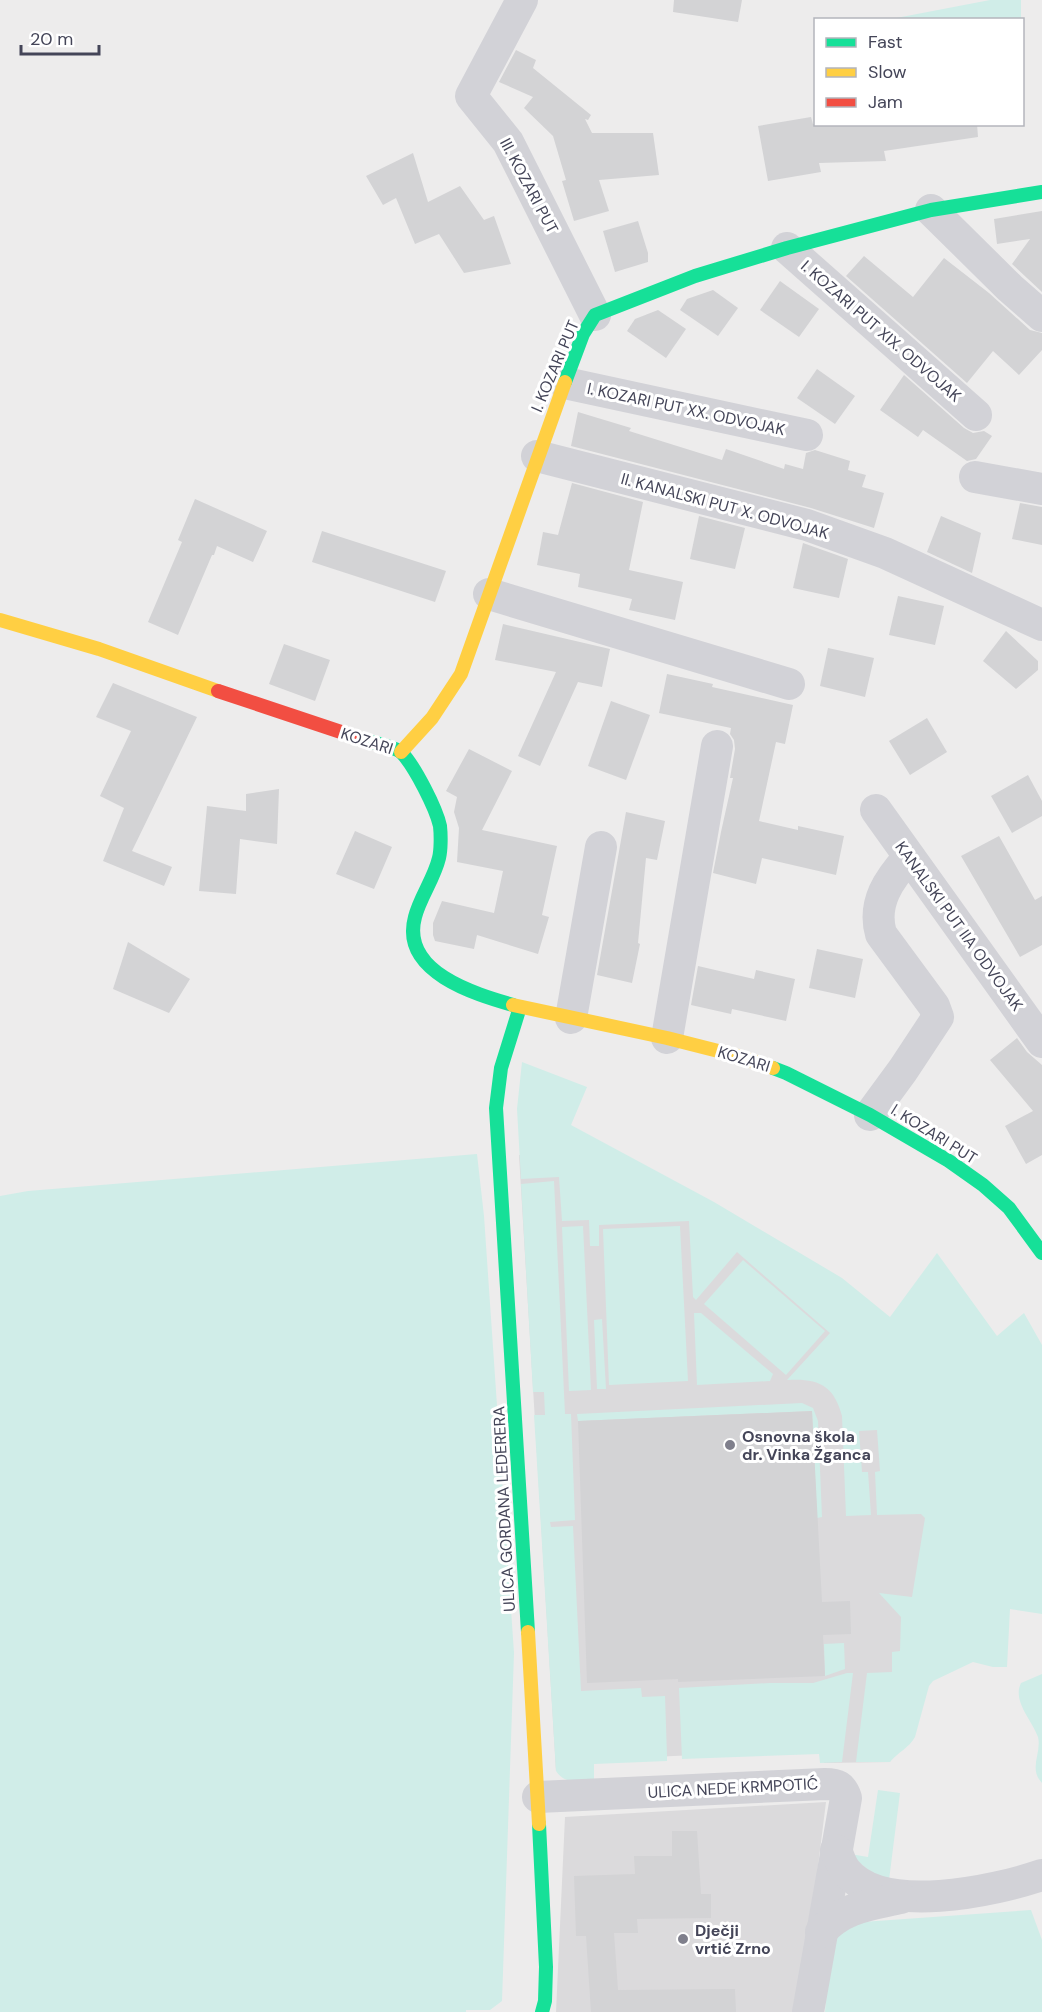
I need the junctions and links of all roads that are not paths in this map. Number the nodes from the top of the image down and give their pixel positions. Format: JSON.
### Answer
{"nodes":[{"id":1,"x":522,"y":0,"type":"edge"},
{"id":2,"x":1042,"y":192,"type":"edge"},
{"id":3,"x":931,"y":210,"type":"junction"},
{"id":4,"x":787,"y":248,"type":"junction"},
{"id":5,"x":596,"y":315,"type":"junction"},
{"id":6,"x":1042,"y":316,"type":"edge"},
{"id":7,"x":565,"y":382,"type":"junction"},
{"id":8,"x":976,"y":415,"type":"dead end"},
{"id":9,"x":807,"y":435,"type":"dead end"},
{"id":10,"x":537,"y":456,"type":"junction"},
{"id":11,"x":975,"y":477,"type":"dead end"},
{"id":12,"x":1042,"y":489,"type":"edge"},
{"id":13,"x":489,"y":594,"type":"junction"},
{"id":14,"x":0,"y":620,"type":"edge"},
{"id":15,"x":1042,"y":625,"type":"edge"},
{"id":16,"x":789,"y":684,"type":"dead end"},
{"id":17,"x":717,"y":746,"type":"dead end"},
{"id":18,"x":401,"y":752,"type":"junction"},
{"id":19,"x":876,"y":810,"type":"dead end"},
{"id":20,"x":601,"y":847,"type":"dead end"},
{"id":21,"x":909,"y":857,"type":"junction"},
{"id":22,"x":520,"y":1007,"type":"junction"},
{"id":23,"x":571,"y":1018,"type":"junction"},
{"id":24,"x":667,"y":1038,"type":"junction"},
{"id":25,"x":1042,"y":1042,"type":"edge"},
{"id":26,"x":786,"y":1073,"type":"joint"},
{"id":27,"x":870,"y":1115,"type":"junction"},
{"id":28,"x":1042,"y":1253,"type":"edge"},
{"id":29,"x":538,"y":1797,"type":"junction"},
{"id":30,"x":836,"y":1850,"type":"junction"},
{"id":31,"x":1042,"y":1875,"type":"edge"},
{"id":32,"x":904,"y":1897,"type":"junction"},
{"id":33,"x":821,"y":1932,"type":"junction"},
{"id":34,"x":542,"y":2012,"type":"edge"},
{"id":35,"x":808,"y":2012,"type":"edge"}],
"edges":[{"from":1,"to":5,"type":"street","name":"III. KOZARI PUT"},
{"from":2,"to":3,"type":"street","name":"I. KOZARI PUT"},
{"from":3,"to":4,"type":"street","name":"I. KOZARI PUT"},
{"from":3,"to":6,"type":"street"},
{"from":4,"to":5,"type":"street","name":"I. KOZARI PUT"},
{"from":4,"to":8,"type":"street","name":"I. KOZARI PUT XIX. ODVOJAK"},
{"from":5,"to":7,"type":"street","name":"I. KOZARI PUT"},
{"from":7,"to":9,"type":"street","name":"I. KOZARI PUT XX. ODVOJAK"},
{"from":7,"to":10,"type":"street","name":"I. KOZARI PUT"},
{"from":10,"to":13,"type":"street","name":"I. KOZARI PUT"},
{"from":10,"to":15,"type":"street","name":"II. KANALSKI PUT X. ODVOJAK"},
{"from":11,"to":12,"type":"street"},
{"from":13,"to":16,"type":"street"},
{"from":13,"to":18,"type":"street","name":"I. KOZARI PUT"},
{"from":14,"to":18,"type":"street","name":"KOZARI"},
{"from":17,"to":24,"type":"street"},
{"from":18,"to":22,"type":"street","name":"KOZARI"},
{"from":19,"to":21,"type":"street","name":"KANALSKI PUT IIA ODVOJAK"},
{"from":20,"to":23,"type":"street"},
{"from":21,"to":25,"type":"street","name":"KANALSKI PUT IIA ODVOJAK"},
{"from":21,"to":27,"type":"street"},
{"from":22,"to":23,"type":"street","name":"KOZARI"},
{"from":22,"to":29,"type":"street","name":"ULICA GORDANA LEDERERA"},
{"from":23,"to":24,"type":"street","name":"KOZARI"},
{"from":24,"to":26,"type":"street","name":"KOZARI"},
{"from":26,"to":27,"type":"street","name":"I. KOZARI PUT"},
{"from":27,"to":28,"type":"street","name":"I. KOZARI PUT"},
{"from":29,"to":30,"type":"street","name":"ULICA NEDE KRMPOTIĆ"},
{"from":29,"to":34,"type":"street","name":"ULICA GORDANA LEDERERA"},
{"from":30,"to":32,"type":"street"},
{"from":30,"to":33,"type":"street","name":"ULICA NEDE KRMPOTIĆ"},
{"from":31,"to":32,"type":"street"},
{"from":32,"to":33,"type":"street"},
{"from":33,"to":35,"type":"street","name":"ULICA NEDE KRMPOTIĆ"}]}
